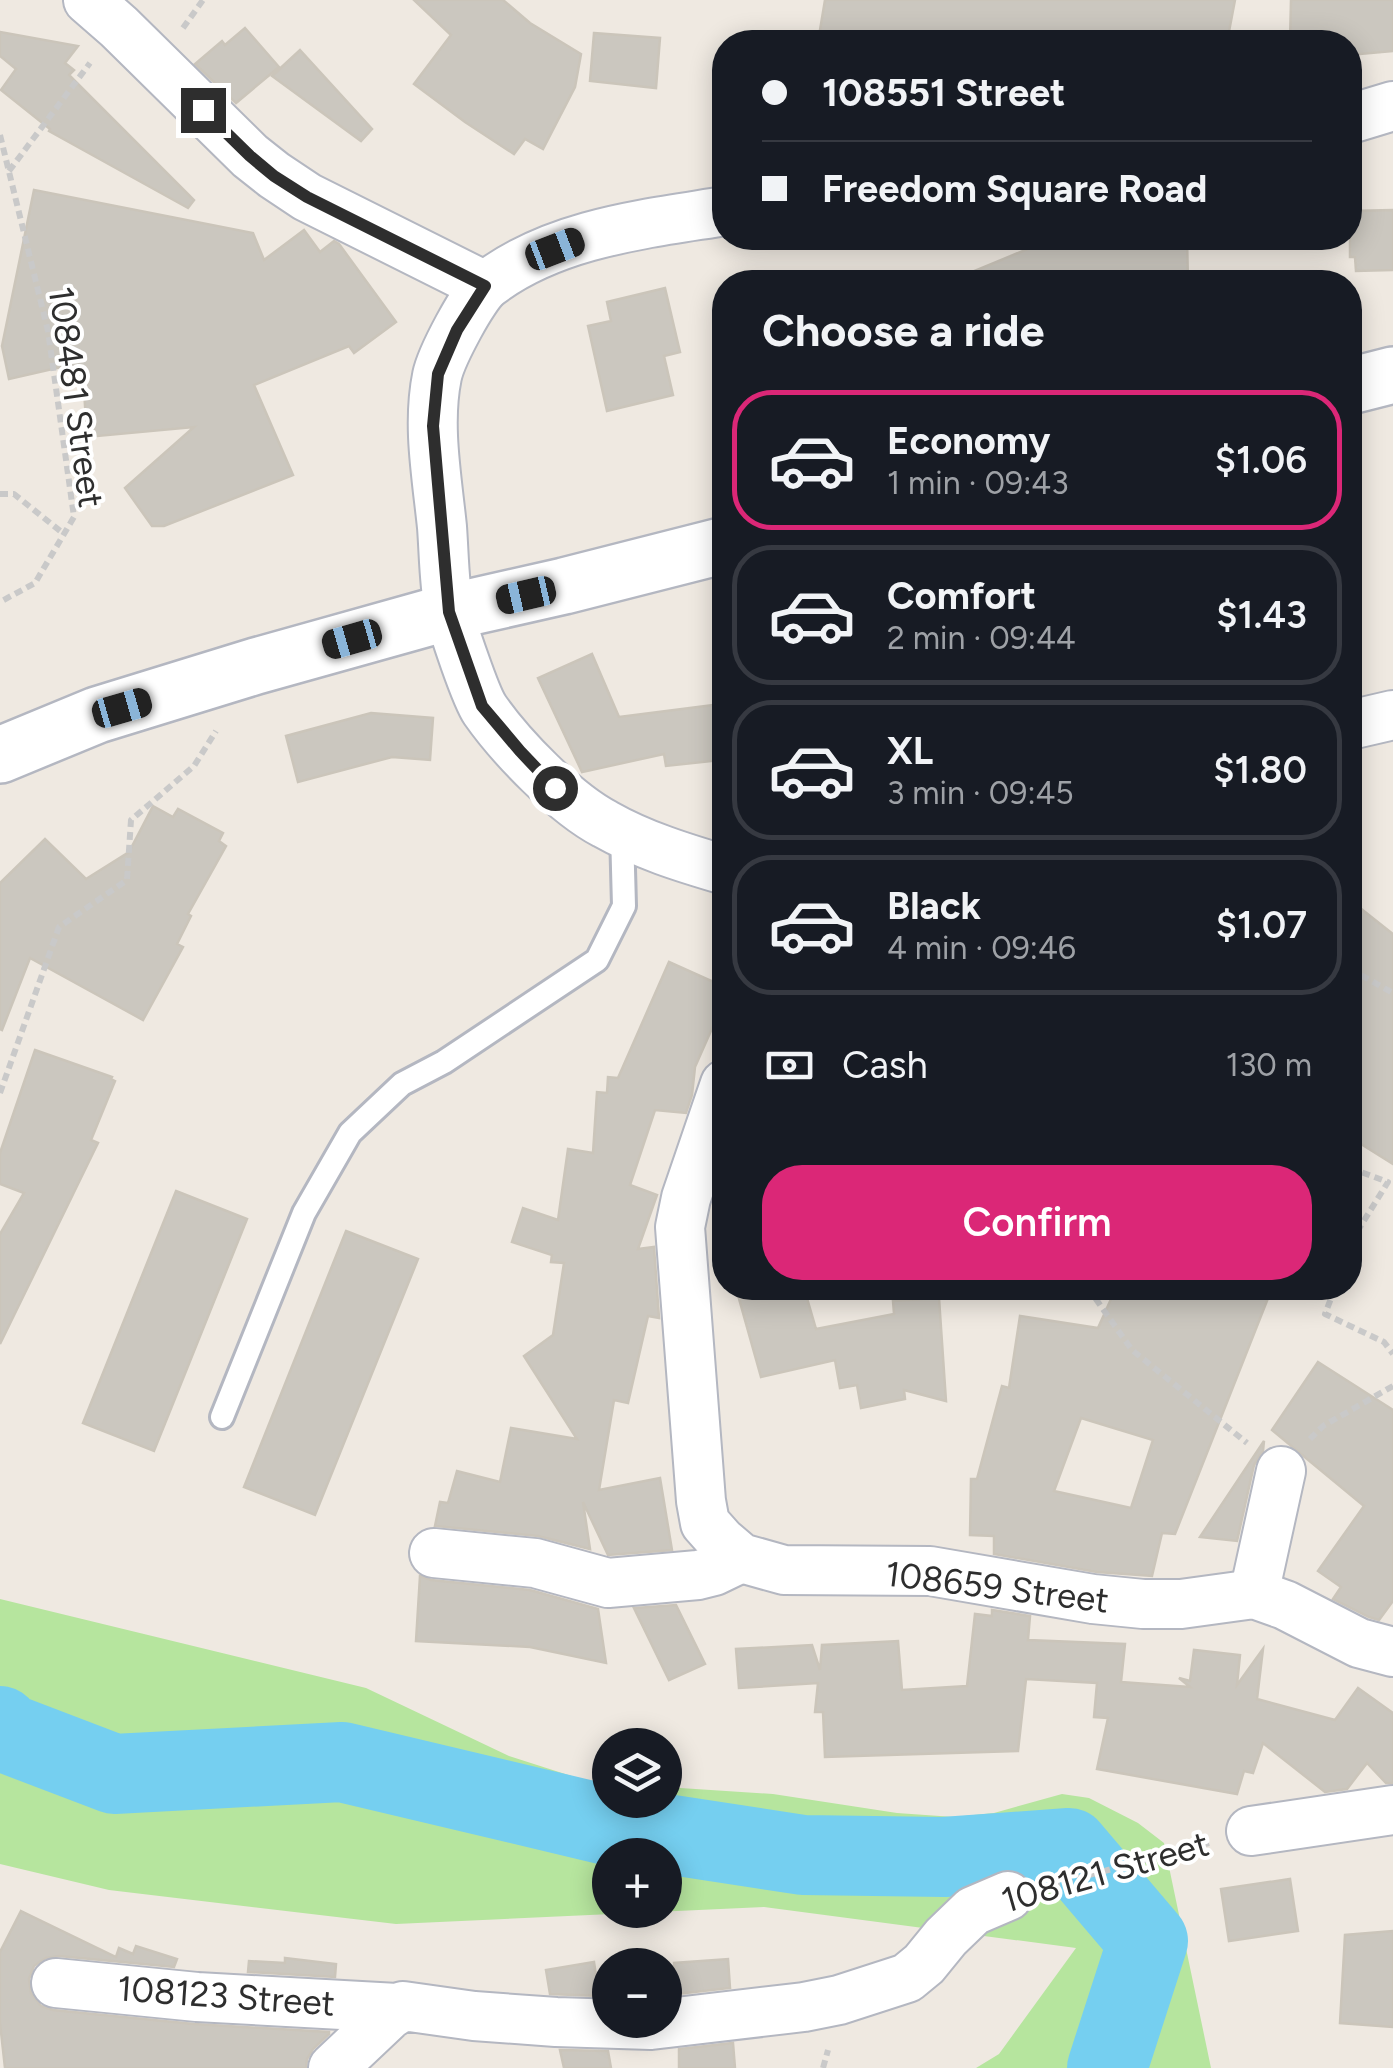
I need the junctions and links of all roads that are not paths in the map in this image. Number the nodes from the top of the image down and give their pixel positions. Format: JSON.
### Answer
{"nodes":[{"id":1,"x":104,"y":14,"type":"edge"},
{"id":2,"x":1393,"y":106,"type":"edge"},
{"id":3,"x":1362,"y":115,"type":"edge"},
{"id":4,"x":712,"y":213,"type":"edge"},
{"id":5,"x":485,"y":286,"type":"junction"},
{"id":6,"x":1393,"y":375,"type":"edge"},
{"id":7,"x":1362,"y":383,"type":"edge"},
{"id":8,"x":712,"y":549,"type":"edge"},
{"id":9,"x":449,"y":612,"type":"junction"},
{"id":10,"x":1393,"y":714,"type":"edge"},
{"id":11,"x":1362,"y":721,"type":"edge"},
{"id":12,"x":0,"y":755,"type":"edge"},
{"id":13,"x":622,"y":832,"type":"junction"},
{"id":14,"x":712,"y":866,"type":"edge"},
{"id":15,"x":712,"y":1122,"type":"edge"},
{"id":16,"x":222,"y":1417,"type":"dead end"},
{"id":17,"x":1281,"y":1471,"type":"road end"},
{"id":18,"x":434,"y":1553,"type":"dead end"},
{"id":19,"x":741,"y":1558,"type":"junction"},
{"id":20,"x":1254,"y":1594,"type":"junction"},
{"id":21,"x":1393,"y":1652,"type":"edge"},
{"id":22,"x":1393,"y":1810,"type":"edge"},
{"id":23,"x":1251,"y":1831,"type":"road end"},
{"id":24,"x":1008,"y":1896,"type":"road end"},
{"id":25,"x":56,"y":1983,"type":"dead end"},
{"id":26,"x":396,"y":2008,"type":"junction"},
{"id":27,"x":334,"y":2068,"type":"edge"}],
"edges":[{"from":1,"to":5,"type":"street"},
{"from":2,"to":3,"type":"street"},
{"from":4,"to":5,"type":"street"},
{"from":5,"to":9,"type":"street"},
{"from":6,"to":7,"type":"street"},
{"from":8,"to":9,"type":"street"},
{"from":9,"to":12,"type":"street"},
{"from":9,"to":13,"type":"street"},
{"from":10,"to":11,"type":"street"},
{"from":13,"to":14,"type":"street"},
{"from":13,"to":16,"type":"lane"},
{"from":15,"to":19,"type":"street","name":"108659 Street"},
{"from":17,"to":20,"type":"street"},
{"from":18,"to":19,"type":"street"},
{"from":19,"to":20,"type":"street","name":"108659 Street"},
{"from":20,"to":21,"type":"street"},
{"from":22,"to":23,"type":"street","name":"108121 Street"},
{"from":24,"to":26,"type":"street","name":"108121 Street"},
{"from":25,"to":26,"type":"street","name":"108123 Street"},
{"from":26,"to":27,"type":"street"}]}
